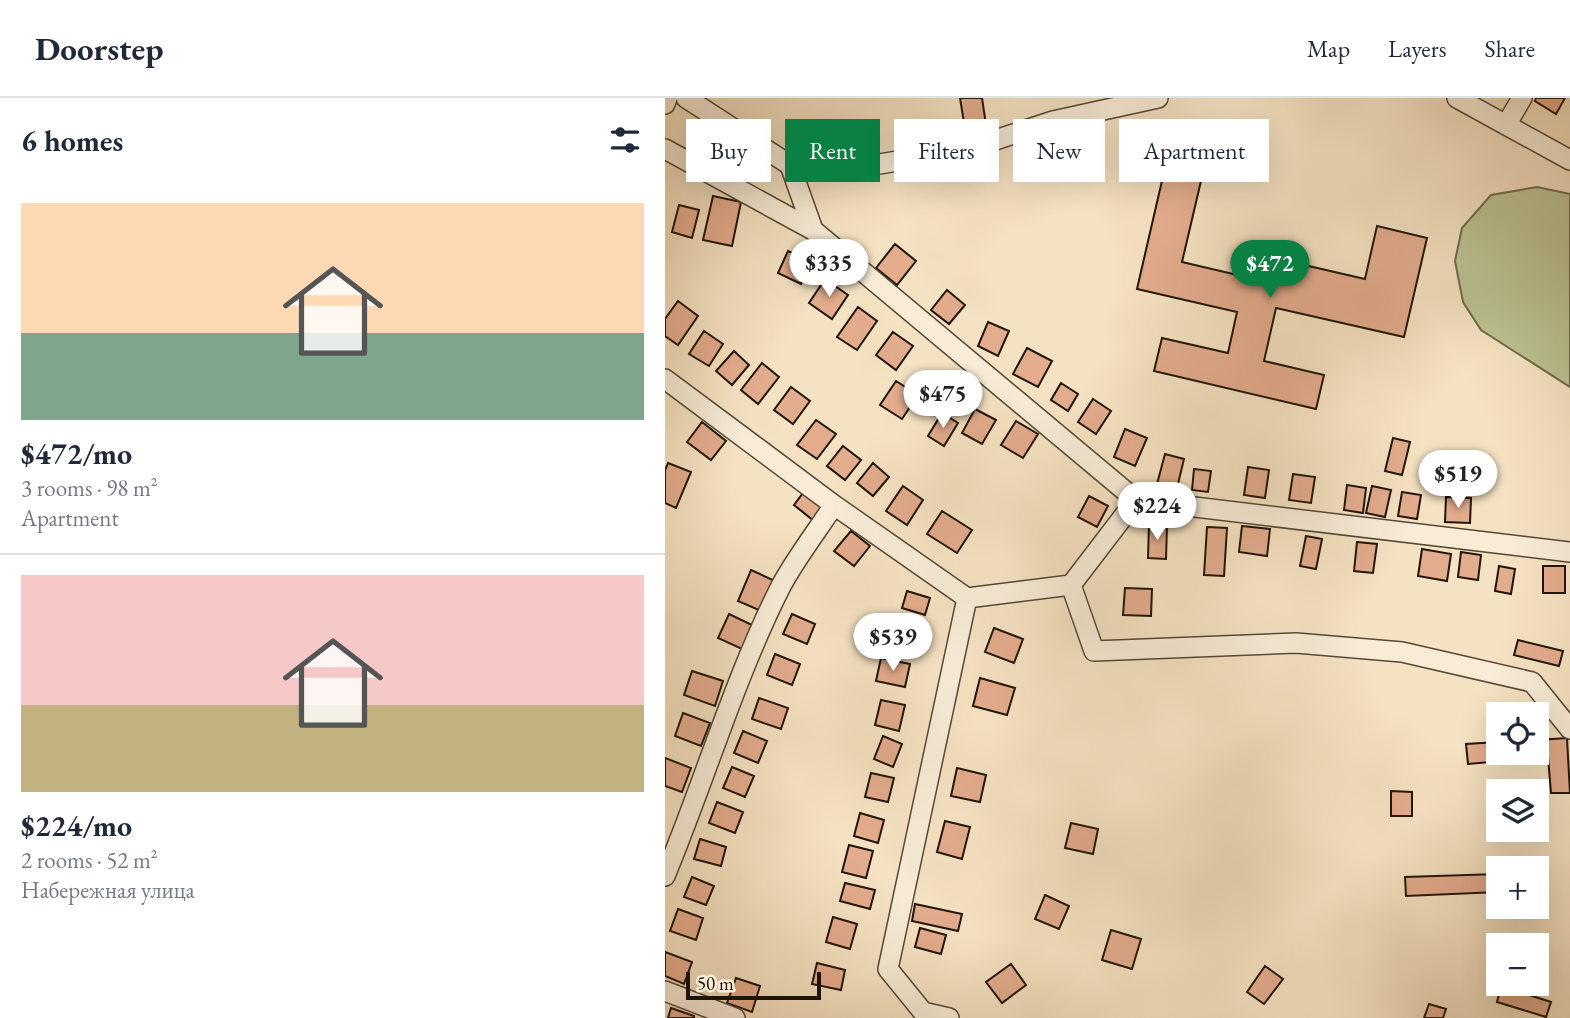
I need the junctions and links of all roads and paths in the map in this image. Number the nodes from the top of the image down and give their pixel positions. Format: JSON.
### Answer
{"nodes":[{"id":1,"x":667,"y":98,"type":"edge"},
{"id":2,"x":686,"y":98,"type":"edge"},
{"id":3,"x":1159,"y":98,"type":"edge"},
{"id":4,"x":1457,"y":98,"type":"edge"},
{"id":5,"x":1523,"y":98,"type":"edge"},
{"id":6,"x":665,"y":104,"type":"edge"},
{"id":7,"x":1506,"y":125,"type":"junction"},
{"id":8,"x":665,"y":149,"type":"edge"},
{"id":9,"x":1570,"y":160,"type":"edge"},
{"id":10,"x":785,"y":162,"type":"edge"},
{"id":11,"x":880,"y":164,"type":"edge"},
{"id":12,"x":796,"y":182,"type":"edge"},
{"id":13,"x":813,"y":230,"type":"junction"},
{"id":14,"x":667,"y":388,"type":"edge"},
{"id":15,"x":1136,"y":500,"type":"junction"},
{"id":16,"x":834,"y":505,"type":"junction"},
{"id":17,"x":1570,"y":552,"type":"edge"},
{"id":18,"x":1071,"y":585,"type":"junction"},
{"id":19,"x":967,"y":598,"type":"junction"},
{"id":20,"x":1570,"y":729,"type":"edge"},
{"id":21,"x":665,"y":876,"type":"edge"},
{"id":22,"x":665,"y":991,"type":"edge"},
{"id":23,"x":735,"y":1018,"type":"edge"},
{"id":24,"x":949,"y":1018,"type":"edge"}],
"edges":[{"from":1,"to":6,"type":"street"},
{"from":2,"to":10,"type":"street"},
{"from":3,"to":11,"type":"street"},
{"from":4,"to":7,"type":"street"},
{"from":5,"to":7,"type":"street"},
{"from":7,"to":9,"type":"street"},
{"from":8,"to":13,"type":"street"},
{"from":12,"to":13,"type":"street"},
{"from":13,"to":15,"type":"street"},
{"from":14,"to":16,"type":"street"},
{"from":15,"to":17,"type":"street"},
{"from":15,"to":18,"type":"street"},
{"from":16,"to":19,"type":"street"},
{"from":16,"to":21,"type":"street"},
{"from":18,"to":19,"type":"street"},
{"from":18,"to":20,"type":"street"},
{"from":19,"to":24,"type":"street"},
{"from":22,"to":23,"type":"street"}]}
